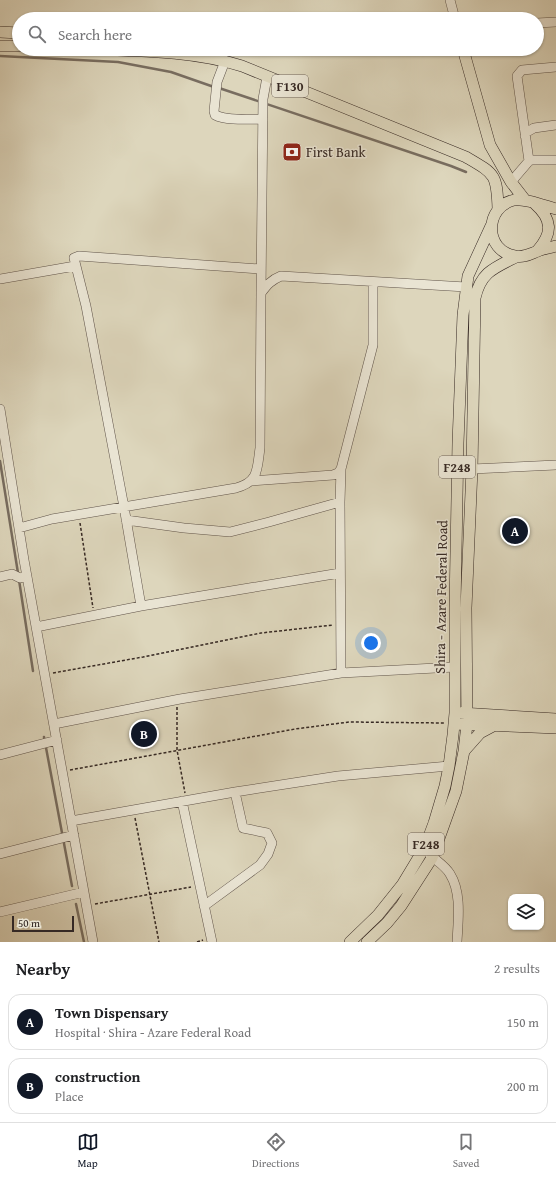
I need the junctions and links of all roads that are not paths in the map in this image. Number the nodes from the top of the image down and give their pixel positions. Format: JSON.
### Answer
{"nodes":[{"id":1,"x":450,"y":0,"type":"edge"},
{"id":2,"x":453,"y":12,"type":"edge"},
{"id":3,"x":556,"y":22,"type":"edge"},
{"id":4,"x":544,"y":23,"type":"edge"},
{"id":5,"x":0,"y":32,"type":"edge"},
{"id":6,"x":12,"y":33,"type":"edge"},
{"id":7,"x":0,"y":46,"type":"edge"},
{"id":8,"x":12,"y":46,"type":"edge"},
{"id":9,"x":192,"y":56,"type":"edge"},
{"id":10,"x":465,"y":56,"type":"edge"},
{"id":11,"x":225,"y":61,"type":"junction"},
{"id":12,"x":556,"y":66,"type":"edge"},
{"id":13,"x":268,"y":77,"type":"junction"},
{"id":14,"x":263,"y":119,"type":"junction"},
{"id":15,"x":556,"y":126,"type":"edge"},
{"id":16,"x":525,"y":136,"type":"junction"},
{"id":17,"x":556,"y":160,"type":"edge"},
{"id":18,"x":529,"y":161,"type":"junction"},
{"id":19,"x":511,"y":182,"type":"junction"},
{"id":20,"x":530,"y":202,"type":"junction"},
{"id":21,"x":498,"y":209,"type":"junction"},
{"id":22,"x":556,"y":209,"type":"edge"},
{"id":23,"x":491,"y":226,"type":"junction"},
{"id":24,"x":556,"y":246,"type":"edge"},
{"id":25,"x":538,"y":250,"type":"junction"},
{"id":26,"x":516,"y":257,"type":"junction"},
{"id":27,"x":75,"y":266,"type":"junction"},
{"id":28,"x":261,"y":269,"type":"junction"},
{"id":29,"x":0,"y":279,"type":"edge"},
{"id":30,"x":373,"y":282,"type":"junction"},
{"id":31,"x":466,"y":287,"type":"junction"},
{"id":32,"x":262,"y":293,"type":"junction"},
{"id":33,"x":472,"y":406,"type":"junction"},
{"id":34,"x":459,"y":408,"type":"junction"},
{"id":35,"x":0,"y":409,"type":"edge"},
{"id":36,"x":2,"y":441,"type":"edge"},
{"id":37,"x":556,"y":464,"type":"edge"},
{"id":38,"x":341,"y":469,"type":"junction"},
{"id":39,"x":472,"y":469,"type":"junction"},
{"id":40,"x":252,"y":481,"type":"junction"},
{"id":41,"x":340,"y":502,"type":"junction"},
{"id":42,"x":124,"y":507,"type":"junction"},
{"id":43,"x":126,"y":520,"type":"junction"},
{"id":44,"x":18,"y":528,"type":"junction"},
{"id":45,"x":340,"y":572,"type":"junction"},
{"id":46,"x":19,"y":576,"type":"junction"},
{"id":47,"x":0,"y":577,"type":"edge"},
{"id":48,"x":141,"y":606,"type":"junction"},
{"id":49,"x":36,"y":627,"type":"junction"},
{"id":50,"x":455,"y":667,"type":"junction"},
{"id":51,"x":341,"y":673,"type":"junction"},
{"id":52,"x":466,"y":689,"type":"junction"},
{"id":53,"x":455,"y":718,"type":"junction"},
{"id":54,"x":467,"y":719,"type":"junction"},
{"id":55,"x":556,"y":719,"type":"edge"},
{"id":56,"x":496,"y":720,"type":"junction"},
{"id":57,"x":54,"y":724,"type":"junction"},
{"id":58,"x":556,"y":728,"type":"edge"},
{"id":59,"x":49,"y":742,"type":"junction"},
{"id":60,"x":464,"y":751,"type":"junction"},
{"id":61,"x":0,"y":755,"type":"edge"},
{"id":62,"x":449,"y":766,"type":"junction"},
{"id":63,"x":235,"y":792,"type":"junction"},
{"id":64,"x":185,"y":801,"type":"junction"},
{"id":65,"x":72,"y":821,"type":"junction"},
{"id":66,"x":67,"y":837,"type":"junction"},
{"id":67,"x":425,"y":847,"type":"junction"},
{"id":68,"x":0,"y":854,"type":"edge"},
{"id":69,"x":432,"y":858,"type":"junction"},
{"id":70,"x":84,"y":892,"type":"junction"},
{"id":71,"x":204,"y":906,"type":"junction"},
{"id":72,"x":0,"y":912,"type":"edge"},
{"id":73,"x":93,"y":942,"type":"edge"},
{"id":74,"x":212,"y":942,"type":"edge"},
{"id":75,"x":350,"y":942,"type":"edge"},
{"id":76,"x":366,"y":942,"type":"edge"},
{"id":77,"x":458,"y":942,"type":"edge"}],
"edges":[{"from":1,"to":2,"type":"street"},
{"from":3,"to":4,"type":"street"},
{"from":5,"to":6,"type":"main road"},
{"from":7,"to":8,"type":"main road"},
{"from":9,"to":11,"type":"main road","number":"F130"},
{"from":10,"to":19,"type":"main road"},
{"from":11,"to":13,"type":"main road","number":"F130"},
{"from":11,"to":14,"type":"street"},
{"from":12,"to":16,"type":"street"},
{"from":13,"to":14,"type":"street"},
{"from":13,"to":21,"type":"main road","number":"F130"},
{"from":14,"to":28,"type":"street"},
{"from":15,"to":16,"type":"street"},
{"from":16,"to":18,"type":"street"},
{"from":17,"to":18,"type":"street"},
{"from":18,"to":19,"type":"street"},
{"from":19,"to":20,"type":"main road"},
{"from":20,"to":21,"type":"main road"},
{"from":20,"to":22,"type":"main road"},
{"from":20,"to":25,"type":"main road"},
{"from":21,"to":23,"type":"main road","number":"F130"},
{"from":23,"to":26,"type":"main road"},
{"from":23,"to":31,"type":"main road","name":"Shira - Azare Federal Road","number":"F248"},
{"from":24,"to":25,"type":"main road"},
{"from":25,"to":26,"type":"main road"},
{"from":26,"to":33,"type":"main road","name":"Shira - Azare Federal Road","number":"F248"},
{"from":27,"to":28,"type":"street"},
{"from":27,"to":29,"type":"street"},
{"from":27,"to":42,"type":"street"},
{"from":28,"to":32,"type":"street"},
{"from":30,"to":31,"type":"street"},
{"from":30,"to":32,"type":"street"},
{"from":30,"to":38,"type":"street"},
{"from":31,"to":34,"type":"main road","name":"Shira - Azare Federal Road","number":"F248"},
{"from":32,"to":40,"type":"street"},
{"from":33,"to":34,"type":"main road"},
{"from":33,"to":39,"type":"main road","name":"Shira - Azare Federal Road","number":"F248"},
{"from":34,"to":50,"type":"main road","name":"Shira - Azare Federal Road","number":"F248"},
{"from":35,"to":36,"type":"street"},
{"from":36,"to":44,"type":"street"},
{"from":37,"to":39,"type":"street"},
{"from":38,"to":40,"type":"street"},
{"from":38,"to":41,"type":"street"},
{"from":39,"to":52,"type":"main road","name":"Shira - Azare Federal Road","number":"F248"},
{"from":40,"to":42,"type":"street"},
{"from":41,"to":43,"type":"street"},
{"from":41,"to":45,"type":"street"},
{"from":42,"to":43,"type":"street"},
{"from":42,"to":44,"type":"street"},
{"from":43,"to":48,"type":"street"},
{"from":44,"to":46,"type":"street"},
{"from":45,"to":48,"type":"street"},
{"from":45,"to":51,"type":"street"},
{"from":46,"to":47,"type":"street"},
{"from":46,"to":49,"type":"street"},
{"from":48,"to":49,"type":"street"},
{"from":49,"to":57,"type":"street"},
{"from":50,"to":51,"type":"street"},
{"from":50,"to":53,"type":"main road","name":"Shira - Azare Federal Road","number":"F248"},
{"from":51,"to":57,"type":"street"},
{"from":52,"to":54,"type":"main road","name":"Shira - Azare Federal Road","number":"F248"},
{"from":52,"to":56,"type":"main road"},
{"from":53,"to":54,"type":"main road"},
{"from":53,"to":62,"type":"main road","name":"Shira - Azare Federal Road","number":"F248"},
{"from":54,"to":56,"type":"main road"},
{"from":54,"to":60,"type":"main road","name":"Shira - Azare Federal Road","number":"F248"},
{"from":55,"to":56,"type":"main road"},
{"from":56,"to":58,"type":"main road"},
{"from":56,"to":60,"type":"main road"},
{"from":57,"to":59,"type":"street"},
{"from":59,"to":61,"type":"street"},
{"from":59,"to":65,"type":"street"},
{"from":60,"to":69,"type":"main road","name":"Shira - Azare Federal Road","number":"F248"},
{"from":62,"to":63,"type":"street"},
{"from":62,"to":67,"type":"main road","name":"Shira - Azare Federal Road","number":"F248"},
{"from":63,"to":64,"type":"street"},
{"from":63,"to":71,"type":"street"},
{"from":64,"to":65,"type":"street"},
{"from":64,"to":71,"type":"street"},
{"from":65,"to":66,"type":"street"},
{"from":66,"to":68,"type":"street"},
{"from":66,"to":70,"type":"street"},
{"from":67,"to":69,"type":"street"},
{"from":67,"to":75,"type":"main road","name":"Shira - Azare Federal Road","number":"F248"},
{"from":69,"to":76,"type":"main road","name":"Shira - Azare Federal Road","number":"F248"},
{"from":69,"to":77,"type":"street"},
{"from":70,"to":72,"type":"street"},
{"from":70,"to":73,"type":"street"},
{"from":71,"to":74,"type":"street"}]}
